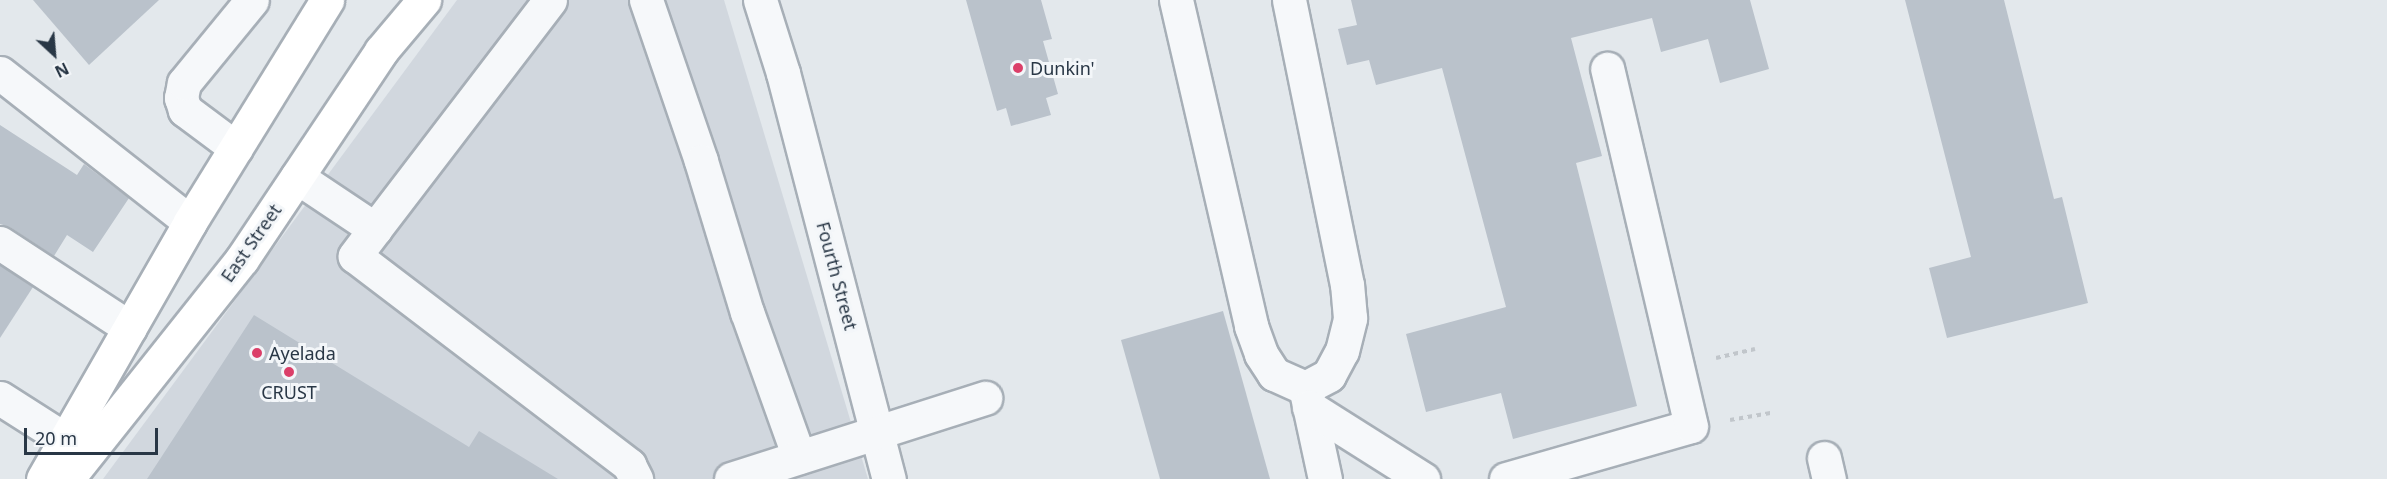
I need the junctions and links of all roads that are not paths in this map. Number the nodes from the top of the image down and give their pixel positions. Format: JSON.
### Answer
{"nodes":[{"id":1,"x":252,"y":0,"type":"edge"},
{"id":2,"x":327,"y":0,"type":"edge"},
{"id":3,"x":424,"y":0,"type":"edge"},
{"id":4,"x":550,"y":0,"type":"edge"},
{"id":5,"x":646,"y":0,"type":"edge"},
{"id":6,"x":760,"y":0,"type":"edge"},
{"id":7,"x":783,"y":0,"type":"edge"},
{"id":8,"x":1176,"y":0,"type":"edge"},
{"id":9,"x":1289,"y":0,"type":"edge"},
{"id":10,"x":1607,"y":69,"type":"dead end"},
{"id":11,"x":0,"y":73,"type":"edge"},
{"id":12,"x":783,"y":73,"type":"junction"},
{"id":13,"x":236,"y":148,"type":"junction"},
{"id":14,"x":297,"y":177,"type":"junction"},
{"id":15,"x":190,"y":222,"type":"junction"},
{"id":16,"x":375,"y":229,"type":"junction"},
{"id":17,"x":0,"y":243,"type":"edge"},
{"id":18,"x":130,"y":328,"type":"junction"},
{"id":19,"x":0,"y":398,"type":"edge"},
{"id":20,"x":986,"y":398,"type":"dead end"},
{"id":21,"x":1307,"y":398,"type":"junction"},
{"id":22,"x":878,"y":430,"type":"junction"},
{"id":23,"x":66,"y":440,"type":"junction"},
{"id":24,"x":799,"y":457,"type":"junction"},
{"id":25,"x":43,"y":479,"type":"edge"},
{"id":26,"x":67,"y":479,"type":"edge"},
{"id":27,"x":636,"y":479,"type":"edge"},
{"id":28,"x":731,"y":479,"type":"edge"},
{"id":29,"x":890,"y":479,"type":"edge"},
{"id":30,"x":1325,"y":479,"type":"edge"},
{"id":31,"x":1423,"y":479,"type":"edge"},
{"id":32,"x":1506,"y":479,"type":"edge"}],
"edges":[{"from":1,"to":13,"type":"street"},
{"from":2,"to":13,"type":"highway"},
{"from":3,"to":14,"type":"highway","name":"East Street"},
{"from":4,"to":16,"type":"street"},
{"from":5,"to":24,"type":"street"},
{"from":6,"to":12,"type":"street","name":"Fourth Street"},
{"from":7,"to":12,"type":"street","name":"Fourth Street"},
{"from":8,"to":21,"type":"street"},
{"from":9,"to":21,"type":"street"},
{"from":10,"to":32,"type":"street"},
{"from":11,"to":15,"type":"street"},
{"from":12,"to":22,"type":"street","name":"Fourth Street"},
{"from":13,"to":15,"type":"highway"},
{"from":14,"to":16,"type":"street"},
{"from":14,"to":26,"type":"highway","name":"East Street"},
{"from":15,"to":18,"type":"highway"},
{"from":16,"to":27,"type":"street"},
{"from":17,"to":18,"type":"street"},
{"from":18,"to":23,"type":"highway"},
{"from":19,"to":23,"type":"street"},
{"from":20,"to":22,"type":"street"},
{"from":21,"to":30,"type":"street"},
{"from":21,"to":31,"type":"street"},
{"from":22,"to":24,"type":"street"},
{"from":22,"to":29,"type":"street","name":"Fourth Street"},
{"from":23,"to":25,"type":"highway"},
{"from":24,"to":28,"type":"street"}]}
